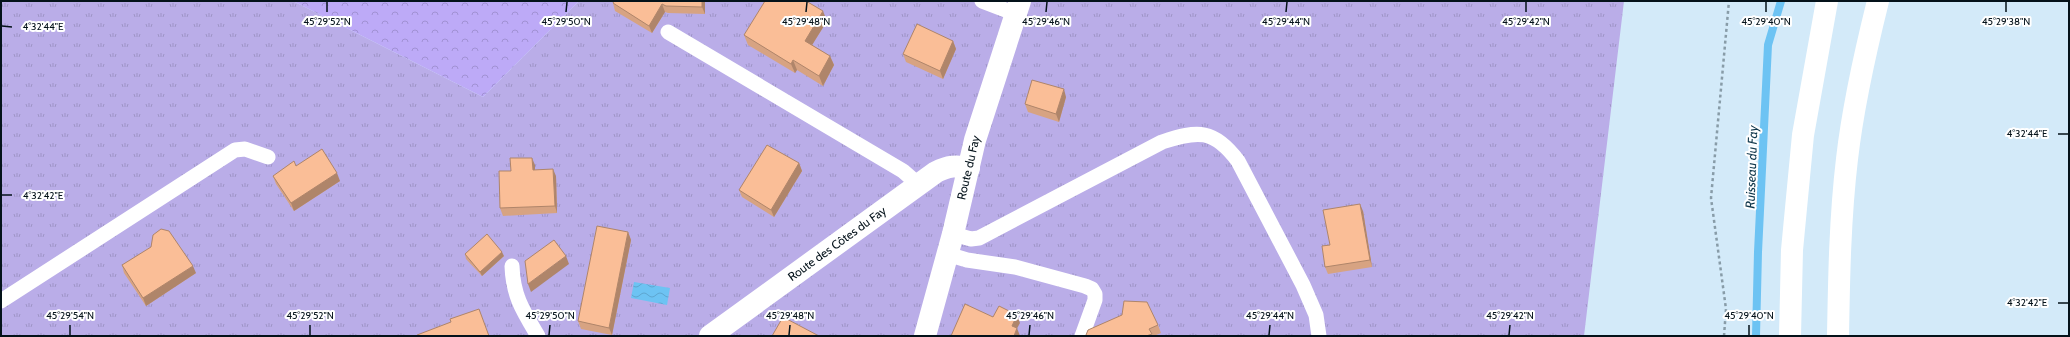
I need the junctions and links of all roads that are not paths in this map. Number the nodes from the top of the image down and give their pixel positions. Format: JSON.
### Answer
{"nodes":[{"id":1,"x":982,"y":1,"type":"edge"},
{"id":2,"x":1827,"y":1,"type":"edge"},
{"id":3,"x":1878,"y":1,"type":"edge"},
{"id":4,"x":1018,"y":7,"type":"edge"},
{"id":5,"x":668,"y":32,"type":"dead end"},
{"id":6,"x":268,"y":157,"type":"dead end"},
{"id":7,"x":968,"y":168,"type":"junction"},
{"id":8,"x":919,"y":185,"type":"junction"},
{"id":9,"x":950,"y":244,"type":"junction"},
{"id":10,"x":512,"y":266,"type":"dead end"},
{"id":11,"x":1,"y":301,"type":"edge"},
{"id":12,"x":538,"y":336,"type":"edge"},
{"id":13,"x":710,"y":336,"type":"edge"},
{"id":14,"x":925,"y":336,"type":"edge"},
{"id":15,"x":1082,"y":336,"type":"edge"},
{"id":16,"x":1320,"y":336,"type":"edge"},
{"id":17,"x":1790,"y":336,"type":"edge"},
{"id":18,"x":1838,"y":336,"type":"edge"}],
"edges":[{"from":1,"to":4,"type":"lane"},
{"from":2,"to":17,"type":"main road"},
{"from":3,"to":18,"type":"main road"},
{"from":4,"to":7,"type":"main road","name":"Route du Fay"},
{"from":5,"to":8,"type":"lane"},
{"from":6,"to":11,"type":"lane"},
{"from":7,"to":8,"type":"main road","name":"Route des Côtes du Fay"},
{"from":7,"to":9,"type":"main road","name":"Route du Fay"},
{"from":8,"to":13,"type":"main road","name":"Route des Côtes du Fay"},
{"from":9,"to":14,"type":"main road","name":"Route du Fay"},
{"from":9,"to":15,"type":"lane"},
{"from":9,"to":16,"type":"lane"},
{"from":10,"to":12,"type":"lane"}]}
